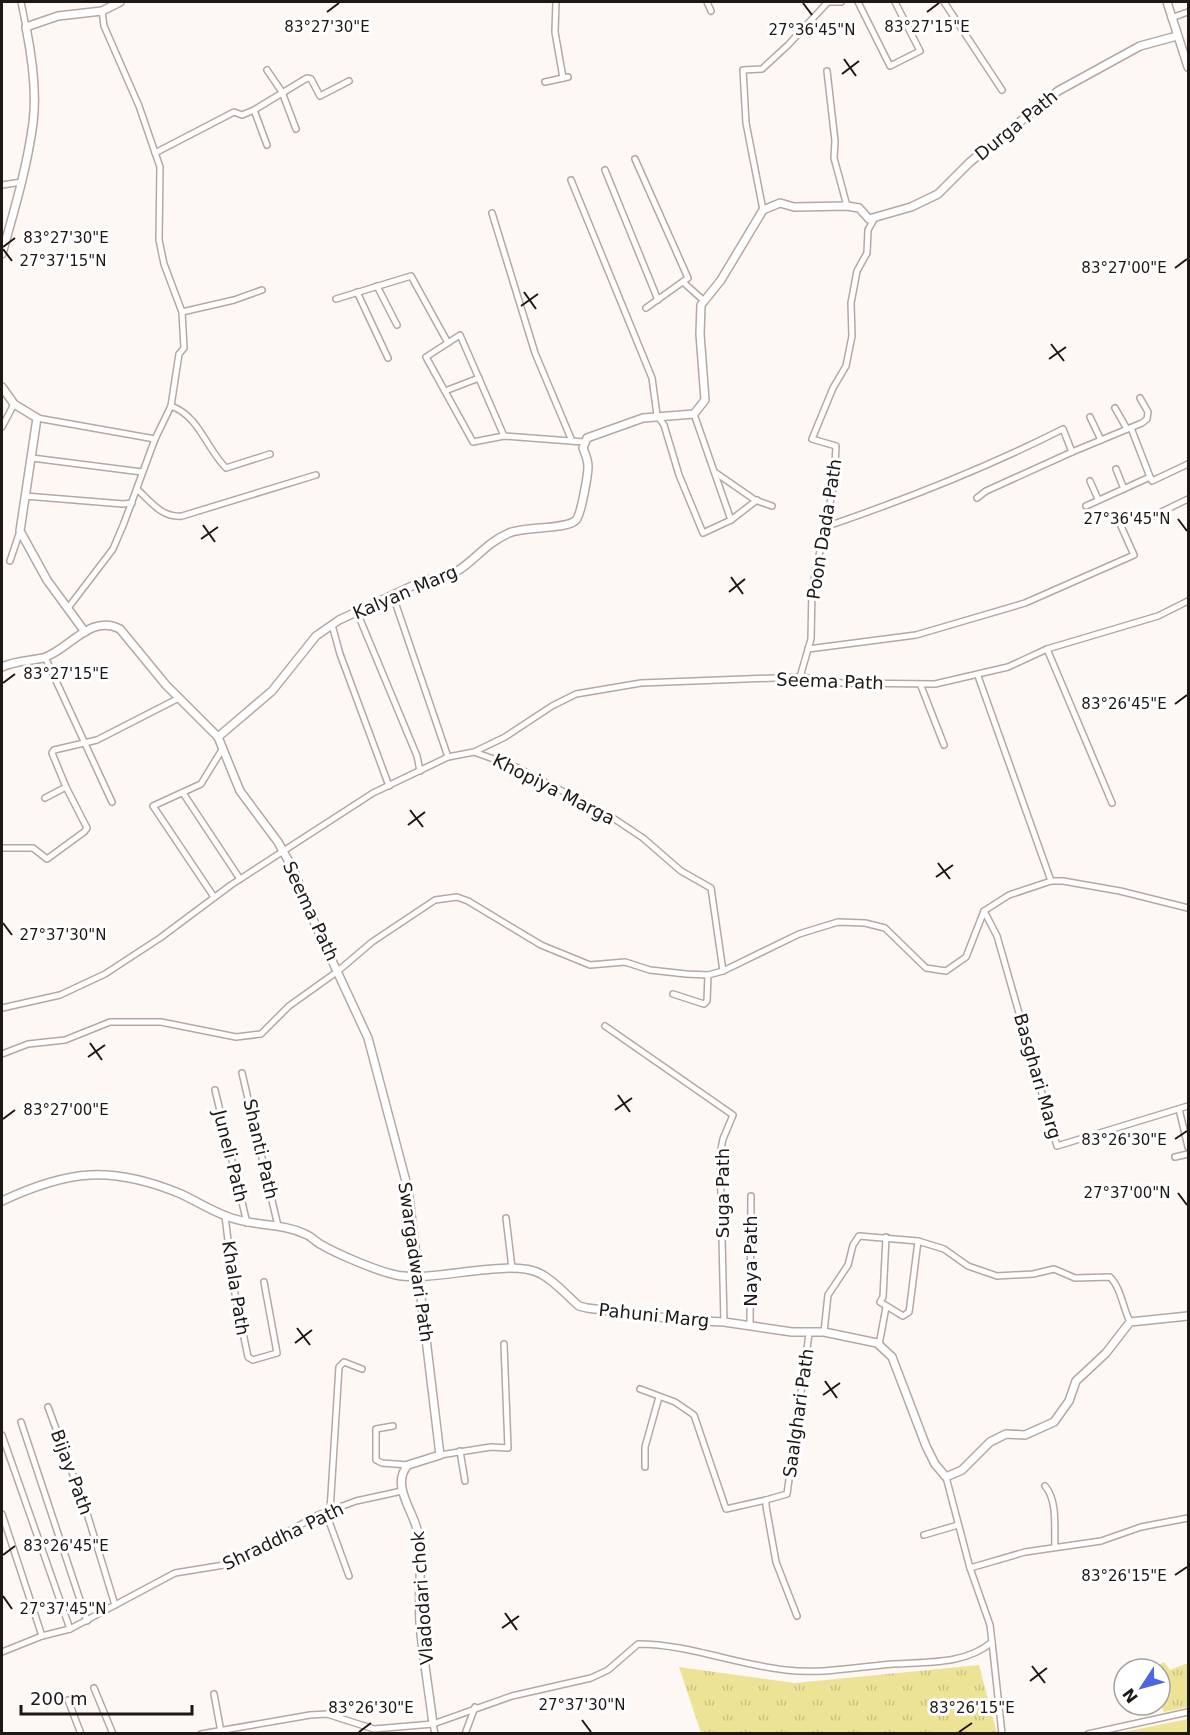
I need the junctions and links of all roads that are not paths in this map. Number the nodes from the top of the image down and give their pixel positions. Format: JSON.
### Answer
{"nodes":[{"id":1,"x":21,"y":2,"type":"edge"},
{"id":2,"x":120,"y":2,"type":"edge"},
{"id":3,"x":556,"y":2,"type":"edge"},
{"id":4,"x":707,"y":2,"type":"edge"},
{"id":5,"x":828,"y":2,"type":"edge"},
{"id":6,"x":841,"y":2,"type":"edge"},
{"id":7,"x":858,"y":2,"type":"edge"},
{"id":8,"x":895,"y":2,"type":"edge"},
{"id":9,"x":952,"y":2,"type":"edge"},
{"id":10,"x":1167,"y":2,"type":"edge"},
{"id":11,"x":945,"y":4,"type":"edge"},
{"id":12,"x":102,"y":11,"type":"junction"},
{"id":13,"x":711,"y":11,"type":"dead end"},
{"id":14,"x":1188,"y":12,"type":"edge"},
{"id":15,"x":1171,"y":18,"type":"junction"},
{"id":16,"x":27,"y":27,"type":"junction"},
{"id":17,"x":1177,"y":36,"type":"junction"},
{"id":18,"x":1188,"y":67,"type":"edge"},
{"id":19,"x":267,"y":70,"type":"dead end"},
{"id":20,"x":827,"y":71,"type":"dead end"},
{"id":21,"x":349,"y":81,"type":"dead end"},
{"id":22,"x":545,"y":82,"type":"dead end"},
{"id":23,"x":1002,"y":90,"type":"dead end"},
{"id":24,"x":282,"y":92,"type":"junction"},
{"id":25,"x":254,"y":110,"type":"junction"},
{"id":26,"x":296,"y":129,"type":"dead end"},
{"id":27,"x":267,"y":145,"type":"dead end"},
{"id":28,"x":155,"y":153,"type":"junction"},
{"id":29,"x":635,"y":159,"type":"dead end"},
{"id":30,"x":604,"y":170,"type":"dead end"},
{"id":31,"x":571,"y":180,"type":"dead end"},
{"id":32,"x":22,"y":182,"type":"junction"},
{"id":33,"x":2,"y":185,"type":"edge"},
{"id":34,"x":847,"y":206,"type":"junction"},
{"id":35,"x":763,"y":210,"type":"junction"},
{"id":36,"x":492,"y":213,"type":"dead end"},
{"id":37,"x":874,"y":219,"type":"junction"},
{"id":38,"x":2,"y":254,"type":"edge"},
{"id":39,"x":684,"y":282,"type":"junction"},
{"id":40,"x":377,"y":286,"type":"junction"},
{"id":41,"x":261,"y":290,"type":"dead end"},
{"id":42,"x":357,"y":292,"type":"junction"},
{"id":43,"x":336,"y":299,"type":"dead end"},
{"id":44,"x":658,"y":300,"type":"junction"},
{"id":45,"x":703,"y":300,"type":"junction"},
{"id":46,"x":646,"y":308,"type":"dead end"},
{"id":47,"x":182,"y":312,"type":"junction"},
{"id":48,"x":397,"y":325,"type":"dead end"},
{"id":49,"x":448,"y":343,"type":"junction"},
{"id":50,"x":388,"y":358,"type":"dead end"},
{"id":51,"x":478,"y":378,"type":"junction"},
{"id":52,"x":2,"y":387,"type":"edge"},
{"id":53,"x":445,"y":391,"type":"junction"},
{"id":54,"x":1140,"y":398,"type":"dead end"},
{"id":55,"x":14,"y":404,"type":"junction"},
{"id":56,"x":171,"y":406,"type":"junction"},
{"id":57,"x":1115,"y":408,"type":"dead end"},
{"id":58,"x":694,"y":414,"type":"junction"},
{"id":59,"x":657,"y":415,"type":"junction"},
{"id":60,"x":1090,"y":417,"type":"dead end"},
{"id":61,"x":37,"y":418,"type":"junction"},
{"id":62,"x":2,"y":427,"type":"edge"},
{"id":63,"x":1129,"y":429,"type":"junction"},
{"id":64,"x":504,"y":436,"type":"junction"},
{"id":65,"x":155,"y":439,"type":"junction"},
{"id":66,"x":1101,"y":440,"type":"junction"},
{"id":67,"x":572,"y":441,"type":"junction"},
{"id":68,"x":584,"y":442,"type":"junction"},
{"id":69,"x":1072,"y":452,"type":"junction"},
{"id":70,"x":270,"y":454,"type":"dead end"},
{"id":71,"x":32,"y":458,"type":"junction"},
{"id":72,"x":1188,"y":464,"type":"edge"},
{"id":73,"x":1116,"y":470,"type":"dead end"},
{"id":74,"x":142,"y":472,"type":"junction"},
{"id":75,"x":715,"y":472,"type":"junction"},
{"id":76,"x":316,"y":475,"type":"dead end"},
{"id":77,"x":1150,"y":477,"type":"junction"},
{"id":78,"x":1090,"y":481,"type":"dead end"},
{"id":79,"x":137,"y":489,"type":"junction"},
{"id":80,"x":1124,"y":489,"type":"junction"},
{"id":81,"x":25,"y":496,"type":"junction"},
{"id":82,"x":977,"y":498,"type":"dead end"},
{"id":83,"x":1098,"y":499,"type":"junction"},
{"id":84,"x":1188,"y":499,"type":"edge"},
{"id":85,"x":757,"y":500,"type":"junction"},
{"id":86,"x":132,"y":503,"type":"junction"},
{"id":87,"x":772,"y":506,"type":"dead end"},
{"id":88,"x":1086,"y":506,"type":"dead end"},
{"id":89,"x":1145,"y":519,"type":"dead end"},
{"id":90,"x":731,"y":520,"type":"junction"},
{"id":91,"x":1121,"y":526,"type":"dead end"},
{"id":92,"x":825,"y":527,"type":"junction"},
{"id":93,"x":20,"y":531,"type":"junction"},
{"id":94,"x":10,"y":561,"type":"dead end"},
{"id":95,"x":393,"y":596,"type":"junction"},
{"id":96,"x":1188,"y":601,"type":"edge"},
{"id":97,"x":68,"y":609,"type":"junction"},
{"id":98,"x":357,"y":612,"type":"junction"},
{"id":99,"x":332,"y":625,"type":"junction"},
{"id":100,"x":85,"y":632,"type":"junction"},
{"id":101,"x":1047,"y":649,"type":"junction"},
{"id":102,"x":808,"y":650,"type":"junction"},
{"id":103,"x":45,"y":657,"type":"junction"},
{"id":104,"x":2,"y":667,"type":"edge"},
{"id":105,"x":978,"y":676,"type":"junction"},
{"id":106,"x":800,"y":677,"type":"junction"},
{"id":107,"x":921,"y":686,"type":"junction"},
{"id":108,"x":179,"y":698,"type":"junction"},
{"id":109,"x":218,"y":737,"type":"junction"},
{"id":110,"x":86,"y":743,"type":"junction"},
{"id":111,"x":944,"y":745,"type":"dead end"},
{"id":112,"x":223,"y":748,"type":"junction"},
{"id":113,"x":474,"y":752,"type":"junction"},
{"id":114,"x":448,"y":757,"type":"junction"},
{"id":115,"x":420,"y":771,"type":"junction"},
{"id":116,"x":389,"y":786,"type":"junction"},
{"id":117,"x":66,"y":787,"type":"junction"},
{"id":118,"x":183,"y":793,"type":"junction"},
{"id":119,"x":45,"y":798,"type":"dead end"},
{"id":120,"x":112,"y":802,"type":"dead end"},
{"id":121,"x":1112,"y":803,"type":"dead end"},
{"id":122,"x":2,"y":848,"type":"edge"},
{"id":123,"x":284,"y":851,"type":"junction"},
{"id":124,"x":240,"y":879,"type":"junction"},
{"id":125,"x":1051,"y":882,"type":"junction"},
{"id":126,"x":214,"y":897,"type":"junction"},
{"id":127,"x":1188,"y":908,"type":"edge"},
{"id":128,"x":984,"y":911,"type":"junction"},
{"id":129,"x":723,"y":970,"type":"junction"},
{"id":130,"x":338,"y":971,"type":"junction"},
{"id":131,"x":708,"y":975,"type":"junction"},
{"id":132,"x":672,"y":994,"type":"dead end"},
{"id":133,"x":2,"y":1008,"type":"edge"},
{"id":134,"x":605,"y":1026,"type":"dead end"},
{"id":135,"x":2,"y":1054,"type":"edge"},
{"id":136,"x":242,"y":1073,"type":"dead end"},
{"id":137,"x":214,"y":1090,"type":"dead end"},
{"id":138,"x":1188,"y":1106,"type":"edge"},
{"id":139,"x":1179,"y":1109,"type":"junction"},
{"id":140,"x":1188,"y":1147,"type":"edge"},
{"id":141,"x":1188,"y":1154,"type":"edge"},
{"id":142,"x":1175,"y":1157,"type":"dead end"},
{"id":143,"x":751,"y":1196,"type":"dead end"},
{"id":144,"x":2,"y":1201,"type":"edge"},
{"id":145,"x":225,"y":1216,"type":"junction"},
{"id":146,"x":506,"y":1218,"type":"dead end"},
{"id":147,"x":247,"y":1223,"type":"junction"},
{"id":148,"x":278,"y":1226,"type":"junction"},
{"id":149,"x":886,"y":1238,"type":"junction"},
{"id":150,"x":918,"y":1241,"type":"junction"},
{"id":151,"x":512,"y":1268,"type":"junction"},
{"id":152,"x":419,"y":1275,"type":"junction"},
{"id":153,"x":264,"y":1282,"type":"dead end"},
{"id":154,"x":886,"y":1307,"type":"junction"},
{"id":155,"x":1188,"y":1316,"type":"edge"},
{"id":156,"x":724,"y":1322,"type":"junction"},
{"id":157,"x":1130,"y":1322,"type":"junction"},
{"id":158,"x":750,"y":1326,"type":"junction"},
{"id":159,"x":824,"y":1332,"type":"junction"},
{"id":160,"x":809,"y":1334,"type":"junction"},
{"id":161,"x":504,"y":1344,"type":"dead end"},
{"id":162,"x":879,"y":1345,"type":"junction"},
{"id":163,"x":362,"y":1369,"type":"dead end"},
{"id":164,"x":640,"y":1389,"type":"dead end"},
{"id":165,"x":659,"y":1397,"type":"junction"},
{"id":166,"x":48,"y":1407,"type":"dead end"},
{"id":167,"x":21,"y":1422,"type":"dead end"},
{"id":168,"x":393,"y":1426,"type":"dead end"},
{"id":169,"x":2,"y":1435,"type":"edge"},
{"id":170,"x":460,"y":1451,"type":"junction"},
{"id":171,"x":440,"y":1455,"type":"junction"},
{"id":172,"x":408,"y":1465,"type":"junction"},
{"id":173,"x":645,"y":1467,"type":"dead end"},
{"id":174,"x":946,"y":1477,"type":"junction"},
{"id":175,"x":465,"y":1481,"type":"dead end"},
{"id":176,"x":1045,"y":1486,"type":"dead end"},
{"id":177,"x":402,"y":1491,"type":"junction"},
{"id":178,"x":766,"y":1500,"type":"junction"},
{"id":179,"x":328,"y":1512,"type":"junction"},
{"id":180,"x":2,"y":1514,"type":"edge"},
{"id":181,"x":1188,"y":1518,"type":"edge"},
{"id":182,"x":958,"y":1525,"type":"junction"},
{"id":183,"x":924,"y":1535,"type":"dead end"},
{"id":184,"x":1055,"y":1546,"type":"junction"},
{"id":185,"x":970,"y":1568,"type":"junction"},
{"id":186,"x":349,"y":1576,"type":"dead end"},
{"id":187,"x":115,"y":1605,"type":"junction"},
{"id":188,"x":797,"y":1616,"type":"dead end"},
{"id":189,"x":87,"y":1621,"type":"junction"},
{"id":190,"x":70,"y":1629,"type":"junction"},
{"id":191,"x":42,"y":1636,"type":"junction"},
{"id":192,"x":992,"y":1642,"type":"junction"},
{"id":193,"x":2,"y":1652,"type":"edge"},
{"id":194,"x":94,"y":1688,"type":"dead end"},
{"id":195,"x":214,"y":1694,"type":"dead end"},
{"id":196,"x":68,"y":1700,"type":"dead end"},
{"id":197,"x":476,"y":1707,"type":"junction"},
{"id":198,"x":1188,"y":1712,"type":"edge"},
{"id":199,"x":434,"y":1724,"type":"junction"},
{"id":200,"x":254,"y":1725,"type":"junction"},
{"id":201,"x":366,"y":1726,"type":"junction"},
{"id":202,"x":221,"y":1732,"type":"junction"},
{"id":203,"x":81,"y":1734,"type":"edge"},
{"id":204,"x":113,"y":1734,"type":"edge"},
{"id":205,"x":201,"y":1734,"type":"edge"},
{"id":206,"x":254,"y":1734,"type":"edge"},
{"id":207,"x":375,"y":1734,"type":"edge"},
{"id":208,"x":435,"y":1734,"type":"edge"},
{"id":209,"x":465,"y":1734,"type":"edge"},
{"id":210,"x":1002,"y":1734,"type":"edge"},
{"id":211,"x":1088,"y":1734,"type":"edge"}],
"edges":[{"from":1,"to":16,"type":"street"},
{"from":2,"to":12,"type":"street"},
{"from":3,"to":22,"type":"street"},
{"from":4,"to":13,"type":"street"},
{"from":5,"to":6,"type":"street"},
{"from":5,"to":35,"type":"street"},
{"from":7,"to":8,"type":"street"},
{"from":9,"to":11,"type":"street"},
{"from":10,"to":15,"type":"street"},
{"from":11,"to":23,"type":"street"},
{"from":12,"to":16,"type":"street"},
{"from":12,"to":28,"type":"street"},
{"from":14,"to":15,"type":"street"},
{"from":15,"to":17,"type":"street"},
{"from":16,"to":32,"type":"street"},
{"from":17,"to":18,"type":"street"},
{"from":17,"to":37,"type":"street","name":"Durga Path"},
{"from":19,"to":24,"type":"street"},
{"from":20,"to":34,"type":"street"},
{"from":21,"to":24,"type":"street"},
{"from":24,"to":25,"type":"street"},
{"from":24,"to":26,"type":"street"},
{"from":25,"to":27,"type":"street"},
{"from":25,"to":28,"type":"street"},
{"from":28,"to":47,"type":"street"},
{"from":29,"to":39,"type":"street"},
{"from":30,"to":44,"type":"street"},
{"from":31,"to":59,"type":"street"},
{"from":32,"to":33,"type":"street"},
{"from":32,"to":38,"type":"street"},
{"from":34,"to":35,"type":"street"},
{"from":34,"to":37,"type":"street"},
{"from":35,"to":45,"type":"street"},
{"from":36,"to":67,"type":"street"},
{"from":37,"to":92,"type":"street","name":"Poon Dada Path"},
{"from":39,"to":44,"type":"street"},
{"from":39,"to":45,"type":"street"},
{"from":40,"to":42,"type":"street"},
{"from":40,"to":48,"type":"street"},
{"from":40,"to":49,"type":"street"},
{"from":41,"to":47,"type":"street"},
{"from":42,"to":43,"type":"street"},
{"from":42,"to":50,"type":"street"},
{"from":44,"to":46,"type":"street"},
{"from":45,"to":58,"type":"street"},
{"from":47,"to":56,"type":"street"},
{"from":49,"to":51,"type":"street"},
{"from":49,"to":53,"type":"street"},
{"from":51,"to":53,"type":"street"},
{"from":51,"to":64,"type":"street"},
{"from":52,"to":55,"type":"street"},
{"from":53,"to":64,"type":"street"},
{"from":54,"to":63,"type":"street"},
{"from":55,"to":61,"type":"street"},
{"from":55,"to":62,"type":"street"},
{"from":56,"to":65,"type":"street"},
{"from":56,"to":70,"type":"street"},
{"from":57,"to":63,"type":"street"},
{"from":58,"to":59,"type":"street"},
{"from":58,"to":75,"type":"street"},
{"from":59,"to":68,"type":"street"},
{"from":59,"to":90,"type":"street"},
{"from":60,"to":66,"type":"street"},
{"from":61,"to":65,"type":"street"},
{"from":61,"to":71,"type":"street"},
{"from":63,"to":66,"type":"street"},
{"from":63,"to":77,"type":"street"},
{"from":64,"to":67,"type":"street"},
{"from":65,"to":74,"type":"street"},
{"from":66,"to":69,"type":"street"},
{"from":67,"to":68,"type":"street"},
{"from":68,"to":95,"type":"street","name":"Kalyan Marg"},
{"from":69,"to":82,"type":"street"},
{"from":69,"to":92,"type":"street"},
{"from":71,"to":74,"type":"street"},
{"from":71,"to":81,"type":"street"},
{"from":72,"to":77,"type":"street"},
{"from":73,"to":80,"type":"street"},
{"from":74,"to":79,"type":"street"},
{"from":75,"to":85,"type":"street"},
{"from":75,"to":90,"type":"street"},
{"from":76,"to":79,"type":"street"},
{"from":77,"to":80,"type":"street"},
{"from":78,"to":83,"type":"street"},
{"from":79,"to":86,"type":"street"},
{"from":80,"to":83,"type":"street"},
{"from":81,"to":86,"type":"street"},
{"from":81,"to":93,"type":"street"},
{"from":83,"to":88,"type":"street"},
{"from":84,"to":89,"type":"street"},
{"from":85,"to":87,"type":"street"},
{"from":85,"to":90,"type":"street"},
{"from":86,"to":97,"type":"street"},
{"from":91,"to":102,"type":"street"},
{"from":92,"to":102,"type":"street","name":"Poon Dada Path"},
{"from":93,"to":94,"type":"street"},
{"from":93,"to":97,"type":"street"},
{"from":95,"to":98,"type":"street","name":"Kalyan Marg"},
{"from":95,"to":114,"type":"street"},
{"from":96,"to":101,"type":"street","name":"Seema Path"},
{"from":97,"to":100,"type":"street"},
{"from":98,"to":99,"type":"street","name":"Kalyan Marg"},
{"from":98,"to":115,"type":"street"},
{"from":99,"to":109,"type":"street","name":"Kalyan Marg"},
{"from":99,"to":116,"type":"street"},
{"from":100,"to":103,"type":"street"},
{"from":100,"to":108,"type":"street"},
{"from":101,"to":105,"type":"street","name":"Seema Path"},
{"from":101,"to":121,"type":"street"},
{"from":102,"to":106,"type":"street","name":"Poon Dada Path"},
{"from":103,"to":104,"type":"street"},
{"from":103,"to":110,"type":"street"},
{"from":105,"to":107,"type":"street","name":"Seema Path"},
{"from":105,"to":125,"type":"street"},
{"from":106,"to":107,"type":"street","name":"Seema Path"},
{"from":106,"to":113,"type":"street","name":"Seema Path"},
{"from":107,"to":111,"type":"street"},
{"from":108,"to":109,"type":"street"},
{"from":108,"to":110,"type":"street"},
{"from":109,"to":112,"type":"street","name":"Seema Path"},
{"from":110,"to":117,"type":"street"},
{"from":110,"to":120,"type":"street"},
{"from":112,"to":118,"type":"street"},
{"from":112,"to":123,"type":"street","name":"Seema Path"},
{"from":113,"to":114,"type":"street","name":"Khopiya Marga"},
{"from":113,"to":129,"type":"street","name":"Khopiya Marga"},
{"from":114,"to":115,"type":"street","name":"Khopiya Marga"},
{"from":115,"to":116,"type":"street","name":"Khopiya Marga"},
{"from":116,"to":123,"type":"street","name":"Khopiya Marga"},
{"from":117,"to":119,"type":"street"},
{"from":117,"to":122,"type":"street"},
{"from":118,"to":124,"type":"street"},
{"from":118,"to":126,"type":"street"},
{"from":123,"to":124,"type":"street","name":"Khopiya Marga"},
{"from":123,"to":130,"type":"street","name":"Seema Path"},
{"from":124,"to":126,"type":"street","name":"Khopiya Marga"},
{"from":125,"to":127,"type":"street"},
{"from":125,"to":128,"type":"street"},
{"from":126,"to":133,"type":"street","name":"Khopiya Marga"},
{"from":128,"to":129,"type":"street"},
{"from":128,"to":139,"type":"street","name":"Basghari Marg"},
{"from":129,"to":131,"type":"street"},
{"from":130,"to":131,"type":"street"},
{"from":130,"to":135,"type":"street"},
{"from":130,"to":152,"type":"street","name":"Swargadwari Path"},
{"from":131,"to":132,"type":"street"},
{"from":134,"to":156,"type":"street","name":"Suga Path"},
{"from":136,"to":148,"type":"street","name":"Shanti Path"},
{"from":137,"to":147,"type":"street","name":"Juneli Path"},
{"from":138,"to":139,"type":"street","name":"Basghari Marg"},
{"from":139,"to":140,"type":"street"},
{"from":141,"to":142,"type":"street"},
{"from":143,"to":158,"type":"street","name":"Naya Path"},
{"from":144,"to":145,"type":"street","name":"Pahuni Marg"},
{"from":145,"to":147,"type":"street","name":"Pahuni Marg"},
{"from":145,"to":153,"type":"street","name":"Khala Path"},
{"from":146,"to":151,"type":"street"},
{"from":147,"to":148,"type":"street","name":"Pahuni Marg"},
{"from":148,"to":152,"type":"street","name":"Pahuni Marg"},
{"from":149,"to":150,"type":"street"},
{"from":149,"to":154,"type":"street"},
{"from":149,"to":159,"type":"street"},
{"from":150,"to":154,"type":"street"},
{"from":150,"to":157,"type":"street"},
{"from":151,"to":152,"type":"street","name":"Pahuni Marg"},
{"from":151,"to":156,"type":"street","name":"Pahuni Marg"},
{"from":152,"to":171,"type":"street","name":"Swargadwari Path"},
{"from":154,"to":162,"type":"street"},
{"from":155,"to":157,"type":"street"},
{"from":156,"to":158,"type":"street","name":"Pahuni Marg"},
{"from":157,"to":174,"type":"street"},
{"from":158,"to":160,"type":"street","name":"Pahuni Marg"},
{"from":159,"to":160,"type":"street","name":"Pahuni Marg"},
{"from":159,"to":162,"type":"street","name":"Pahuni Marg"},
{"from":160,"to":178,"type":"street","name":"Saalghari Path"},
{"from":161,"to":170,"type":"street"},
{"from":162,"to":174,"type":"street"},
{"from":163,"to":179,"type":"street"},
{"from":164,"to":165,"type":"street"},
{"from":165,"to":173,"type":"street"},
{"from":165,"to":178,"type":"street"},
{"from":166,"to":187,"type":"street","name":"Bijay Path"},
{"from":167,"to":189,"type":"street"},
{"from":168,"to":172,"type":"street"},
{"from":169,"to":190,"type":"street"},
{"from":170,"to":171,"type":"street"},
{"from":170,"to":175,"type":"street"},
{"from":171,"to":172,"type":"street"},
{"from":172,"to":177,"type":"street"},
{"from":174,"to":182,"type":"street"},
{"from":176,"to":184,"type":"street"},
{"from":177,"to":179,"type":"street","name":"Shraddha Path"},
{"from":177,"to":199,"type":"street","name":"Vladodari chok"},
{"from":178,"to":188,"type":"street","name":"Saalghari Path"},
{"from":179,"to":186,"type":"street"},
{"from":179,"to":187,"type":"street","name":"Shraddha Path"},
{"from":180,"to":191,"type":"street"},
{"from":181,"to":184,"type":"street"},
{"from":182,"to":183,"type":"street"},
{"from":182,"to":185,"type":"street"},
{"from":184,"to":185,"type":"street"},
{"from":185,"to":192,"type":"street"},
{"from":187,"to":189,"type":"street","name":"Shraddha Path"},
{"from":189,"to":190,"type":"street","name":"Shraddha Path"},
{"from":190,"to":191,"type":"street","name":"Shraddha Path"},
{"from":191,"to":193,"type":"street","name":"Shraddha Path"},
{"from":192,"to":197,"type":"street"},
{"from":192,"to":210,"type":"street"},
{"from":194,"to":204,"type":"street"},
{"from":195,"to":202,"type":"street"},
{"from":196,"to":203,"type":"street"},
{"from":197,"to":199,"type":"street"},
{"from":197,"to":209,"type":"street"},
{"from":198,"to":211,"type":"street"},
{"from":199,"to":201,"type":"street"},
{"from":199,"to":208,"type":"street","name":"Vladodari chok"},
{"from":200,"to":201,"type":"street"},
{"from":200,"to":202,"type":"street"},
{"from":200,"to":206,"type":"street"},
{"from":201,"to":207,"type":"street"},
{"from":202,"to":205,"type":"street"}]}
